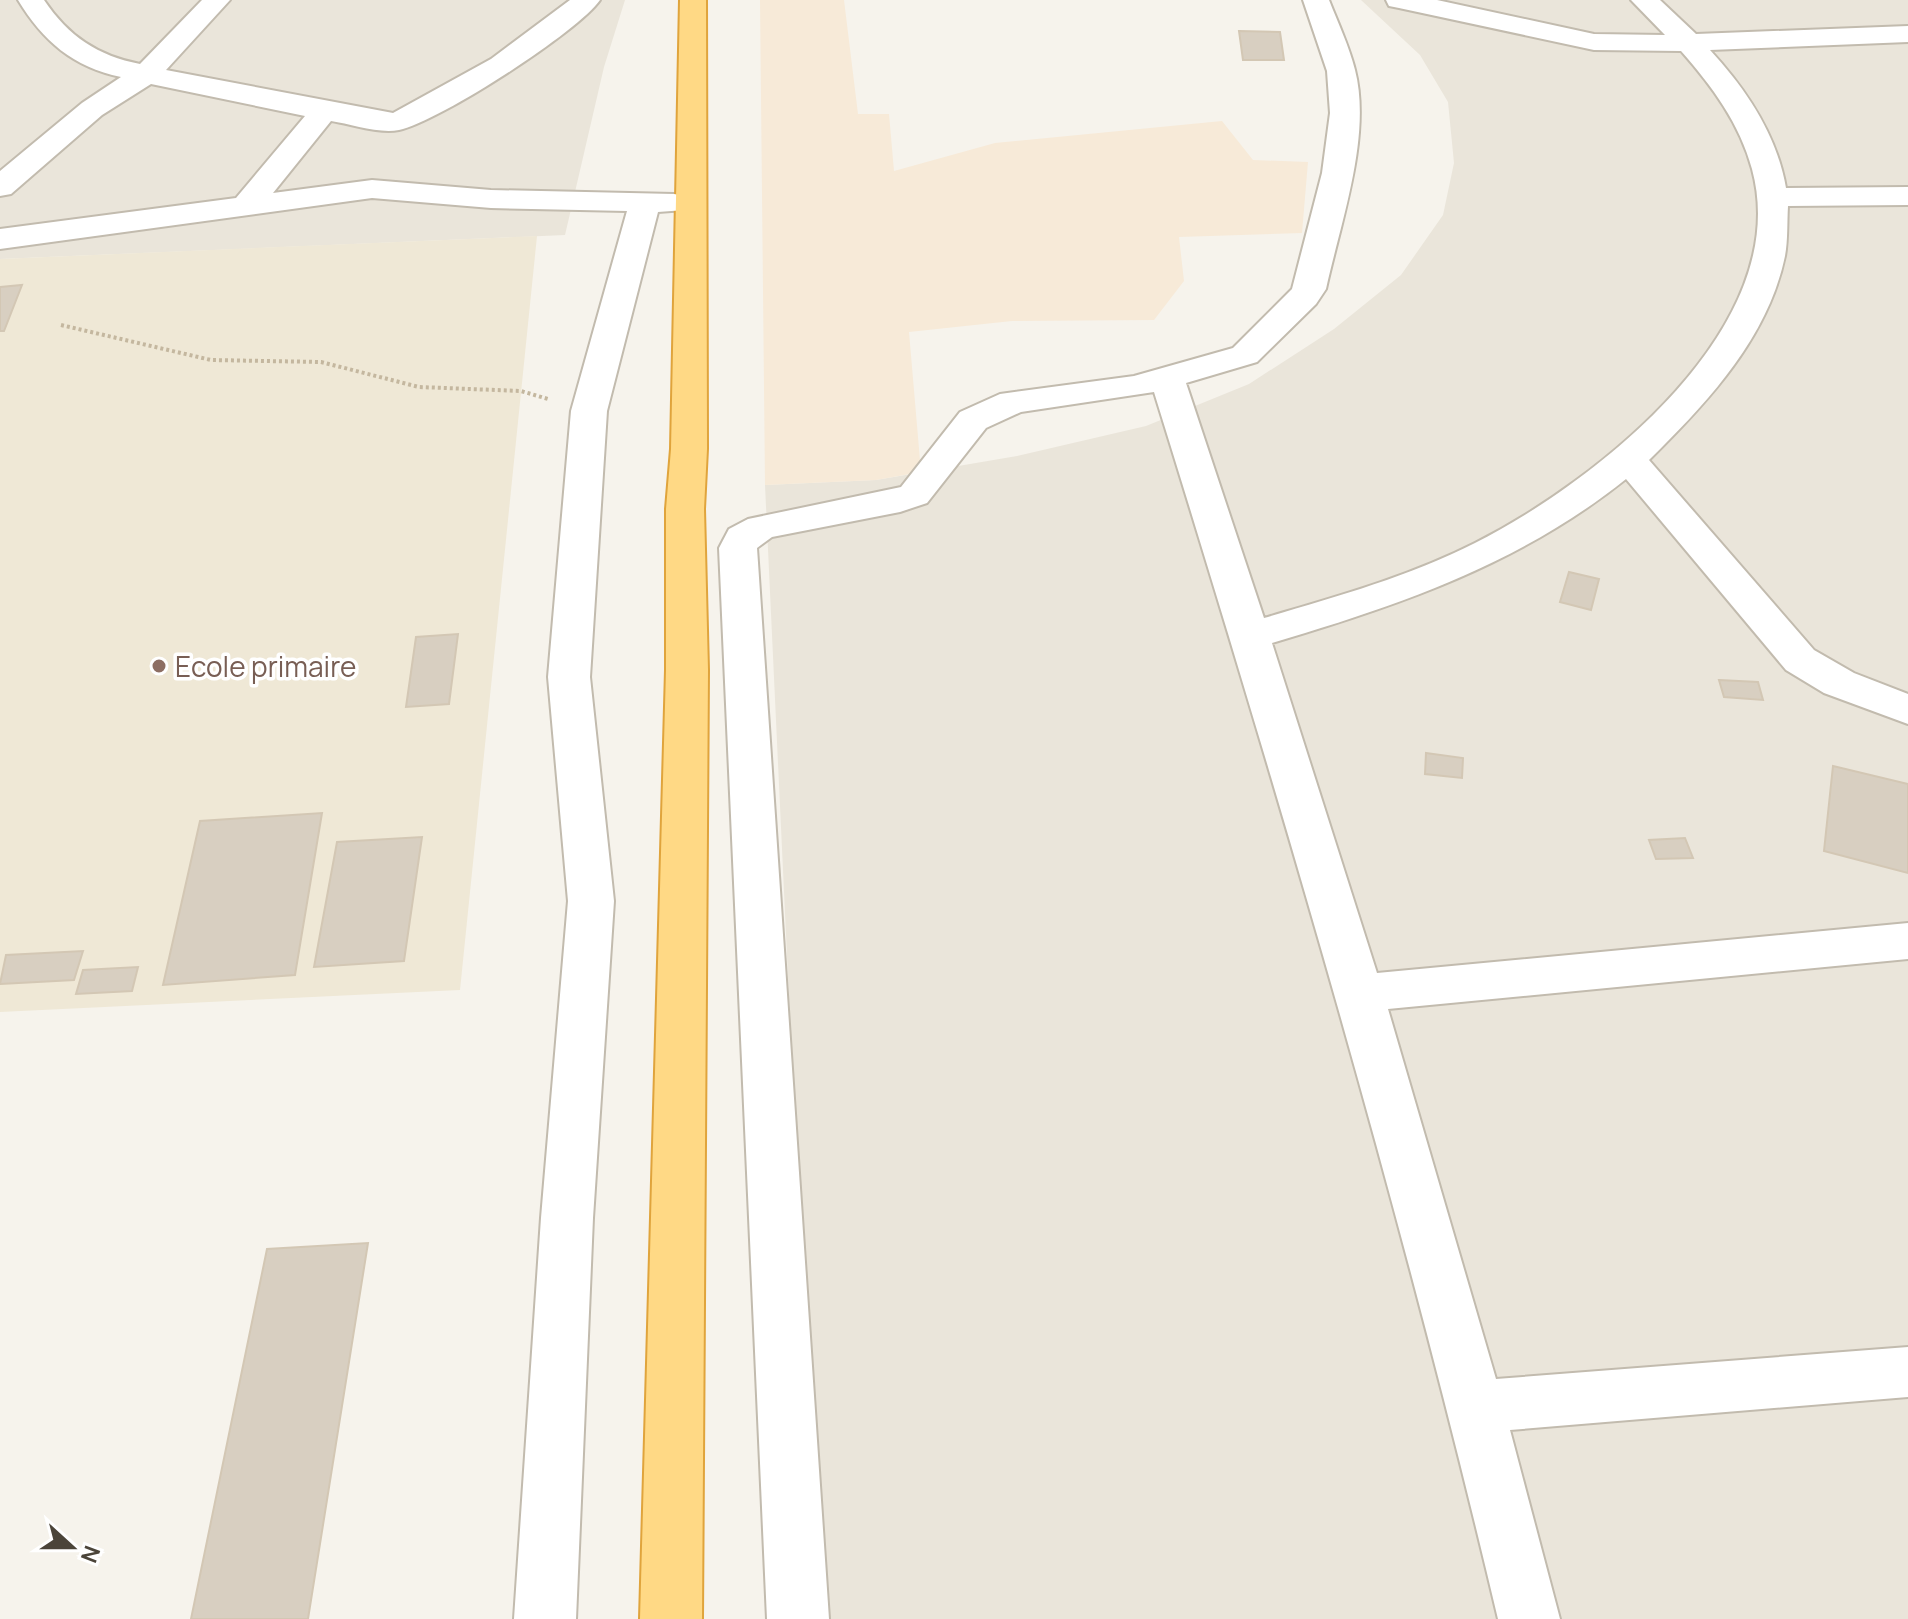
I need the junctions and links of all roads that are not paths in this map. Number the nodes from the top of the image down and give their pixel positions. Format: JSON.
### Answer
{"nodes":[{"id":1,"x":31,"y":0,"type":"edge"},
{"id":2,"x":217,"y":0,"type":"edge"},
{"id":3,"x":587,"y":0,"type":"edge"},
{"id":4,"x":693,"y":0,"type":"edge"},
{"id":5,"x":1316,"y":0,"type":"edge"},
{"id":6,"x":1399,"y":0,"type":"edge"},
{"id":7,"x":1644,"y":0,"type":"edge"},
{"id":8,"x":1908,"y":34,"type":"edge"},
{"id":9,"x":1692,"y":44,"type":"junction"},
{"id":10,"x":146,"y":74,"type":"junction"},
{"id":11,"x":324,"y":111,"type":"junction"},
{"id":12,"x":0,"y":187,"type":"edge"},
{"id":13,"x":1908,"y":196,"type":"edge"},
{"id":14,"x":1773,"y":197,"type":"junction"},
{"id":15,"x":645,"y":201,"type":"junction"},
{"id":16,"x":692,"y":204,"type":"junction"},
{"id":17,"x":245,"y":207,"type":"junction"},
{"id":18,"x":0,"y":239,"type":"edge"},
{"id":19,"x":1167,"y":378,"type":"junction"},
{"id":20,"x":1628,"y":458,"type":"junction"},
{"id":21,"x":1250,"y":636,"type":"junction"},
{"id":22,"x":1908,"y":710,"type":"edge"},
{"id":23,"x":1908,"y":941,"type":"edge"},
{"id":24,"x":1360,"y":993,"type":"junction"},
{"id":25,"x":1908,"y":1372,"type":"edge"},
{"id":26,"x":1478,"y":1407,"type":"junction"},
{"id":27,"x":545,"y":1619,"type":"edge"},
{"id":28,"x":671,"y":1619,"type":"edge"},
{"id":29,"x":798,"y":1619,"type":"edge"},
{"id":30,"x":1529,"y":1619,"type":"edge"}],
"edges":[{"from":1,"to":10,"type":"street"},
{"from":2,"to":10,"type":"street"},
{"from":3,"to":11,"type":"street"},
{"from":4,"to":16,"type":"highway"},
{"from":5,"to":19,"type":"street"},
{"from":6,"to":9,"type":"street"},
{"from":7,"to":9,"type":"street"},
{"from":8,"to":9,"type":"street"},
{"from":9,"to":14,"type":"street"},
{"from":10,"to":11,"type":"street"},
{"from":10,"to":12,"type":"street"},
{"from":11,"to":17,"type":"street"},
{"from":13,"to":14,"type":"street"},
{"from":14,"to":20,"type":"street"},
{"from":15,"to":16,"type":"street"},
{"from":15,"to":17,"type":"street"},
{"from":15,"to":27,"type":"street"},
{"from":16,"to":28,"type":"highway"},
{"from":17,"to":18,"type":"street"},
{"from":19,"to":21,"type":"street"},
{"from":19,"to":29,"type":"street"},
{"from":20,"to":21,"type":"street"},
{"from":20,"to":22,"type":"street"},
{"from":21,"to":24,"type":"street"},
{"from":23,"to":24,"type":"street"},
{"from":24,"to":26,"type":"street"},
{"from":25,"to":26,"type":"street"},
{"from":26,"to":30,"type":"street"}]}
